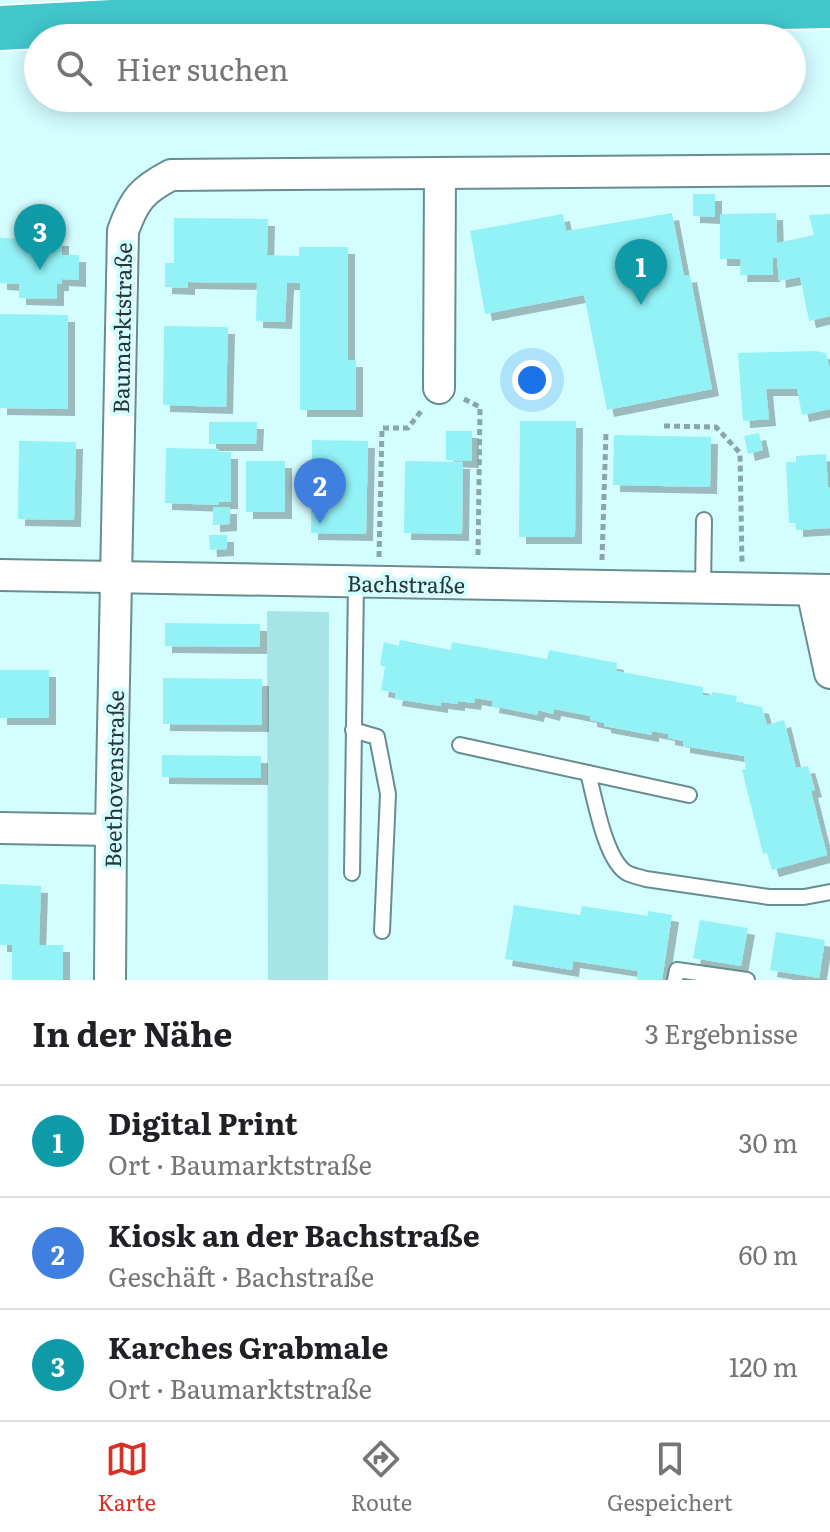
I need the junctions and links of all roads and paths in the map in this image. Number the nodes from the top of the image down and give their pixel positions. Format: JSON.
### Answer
{"nodes":[{"id":1,"x":830,"y":6,"type":"edge"},
{"id":2,"x":75,"y":24,"type":"edge"},
{"id":3,"x":24,"y":27,"type":"edge"},
{"id":4,"x":0,"y":28,"type":"edge"},
{"id":5,"x":830,"y":170,"type":"edge"},
{"id":6,"x":440,"y":173,"type":"junction"},
{"id":7,"x":439,"y":388,"type":"junction"},
{"id":8,"x":664,"y":426,"type":"dead end"},
{"id":9,"x":606,"y":432,"type":"dead end"},
{"id":10,"x":704,"y":520,"type":"dead end"},
{"id":11,"x":0,"y":575,"type":"edge"},
{"id":12,"x":117,"y":578,"type":"junction"},
{"id":13,"x":367,"y":582,"type":"junction"},
{"id":14,"x":478,"y":584,"type":"junction"},
{"id":15,"x":601,"y":585,"type":"junction"},
{"id":16,"x":703,"y":588,"type":"junction"},
{"id":17,"x":742,"y":588,"type":"junction"},
{"id":18,"x":821,"y":590,"type":"edge"},
{"id":19,"x":830,"y":673,"type":"edge"},
{"id":20,"x":353,"y":730,"type":"junction"},
{"id":21,"x":460,"y":745,"type":"dead end"},
{"id":22,"x":588,"y":773,"type":"junction"},
{"id":23,"x":689,"y":795,"type":"dead end"},
{"id":24,"x":0,"y":828,"type":"edge"},
{"id":25,"x":111,"y":830,"type":"junction"},
{"id":26,"x":352,"y":873,"type":"dead end"},
{"id":27,"x":830,"y":892,"type":"edge"},
{"id":28,"x":382,"y":931,"type":"dead end"},
{"id":29,"x":110,"y":980,"type":"edge"},
{"id":30,"x":675,"y":980,"type":"edge"},
{"id":31,"x":747,"y":980,"type":"edge"}],
"edges":[{"from":1,"to":2,"type":"highway"},
{"from":3,"to":4,"type":"highway"},
{"from":5,"to":6,"type":"street","name":"Baumarktstraße"},
{"from":6,"to":7,"type":"street"},
{"from":6,"to":12,"type":"street","name":"Baumarktstraße"},
{"from":7,"to":13,"type":"path"},
{"from":7,"to":14,"type":"path"},
{"from":8,"to":17,"type":"path"},
{"from":9,"to":15,"type":"path"},
{"from":10,"to":16,"type":"lane"},
{"from":11,"to":12,"type":"street","name":"Bachstraße"},
{"from":12,"to":13,"type":"street","name":"Bachstraße"},
{"from":12,"to":25,"type":"street","name":"Beethovenstraße"},
{"from":13,"to":14,"type":"street","name":"Bachstraße"},
{"from":13,"to":20,"type":"lane"},
{"from":14,"to":15,"type":"street","name":"Bachstraße"},
{"from":15,"to":16,"type":"street","name":"Bachstraße"},
{"from":16,"to":17,"type":"street","name":"Bachstraße"},
{"from":17,"to":18,"type":"street","name":"Bachstraße"},
{"from":18,"to":19,"type":"street"},
{"from":20,"to":26,"type":"lane"},
{"from":20,"to":28,"type":"lane"},
{"from":21,"to":22,"type":"lane"},
{"from":22,"to":23,"type":"lane"},
{"from":22,"to":27,"type":"lane"},
{"from":24,"to":25,"type":"street"},
{"from":25,"to":29,"type":"street","name":"Beethovenstraße"},
{"from":30,"to":31,"type":"lane"}]}
